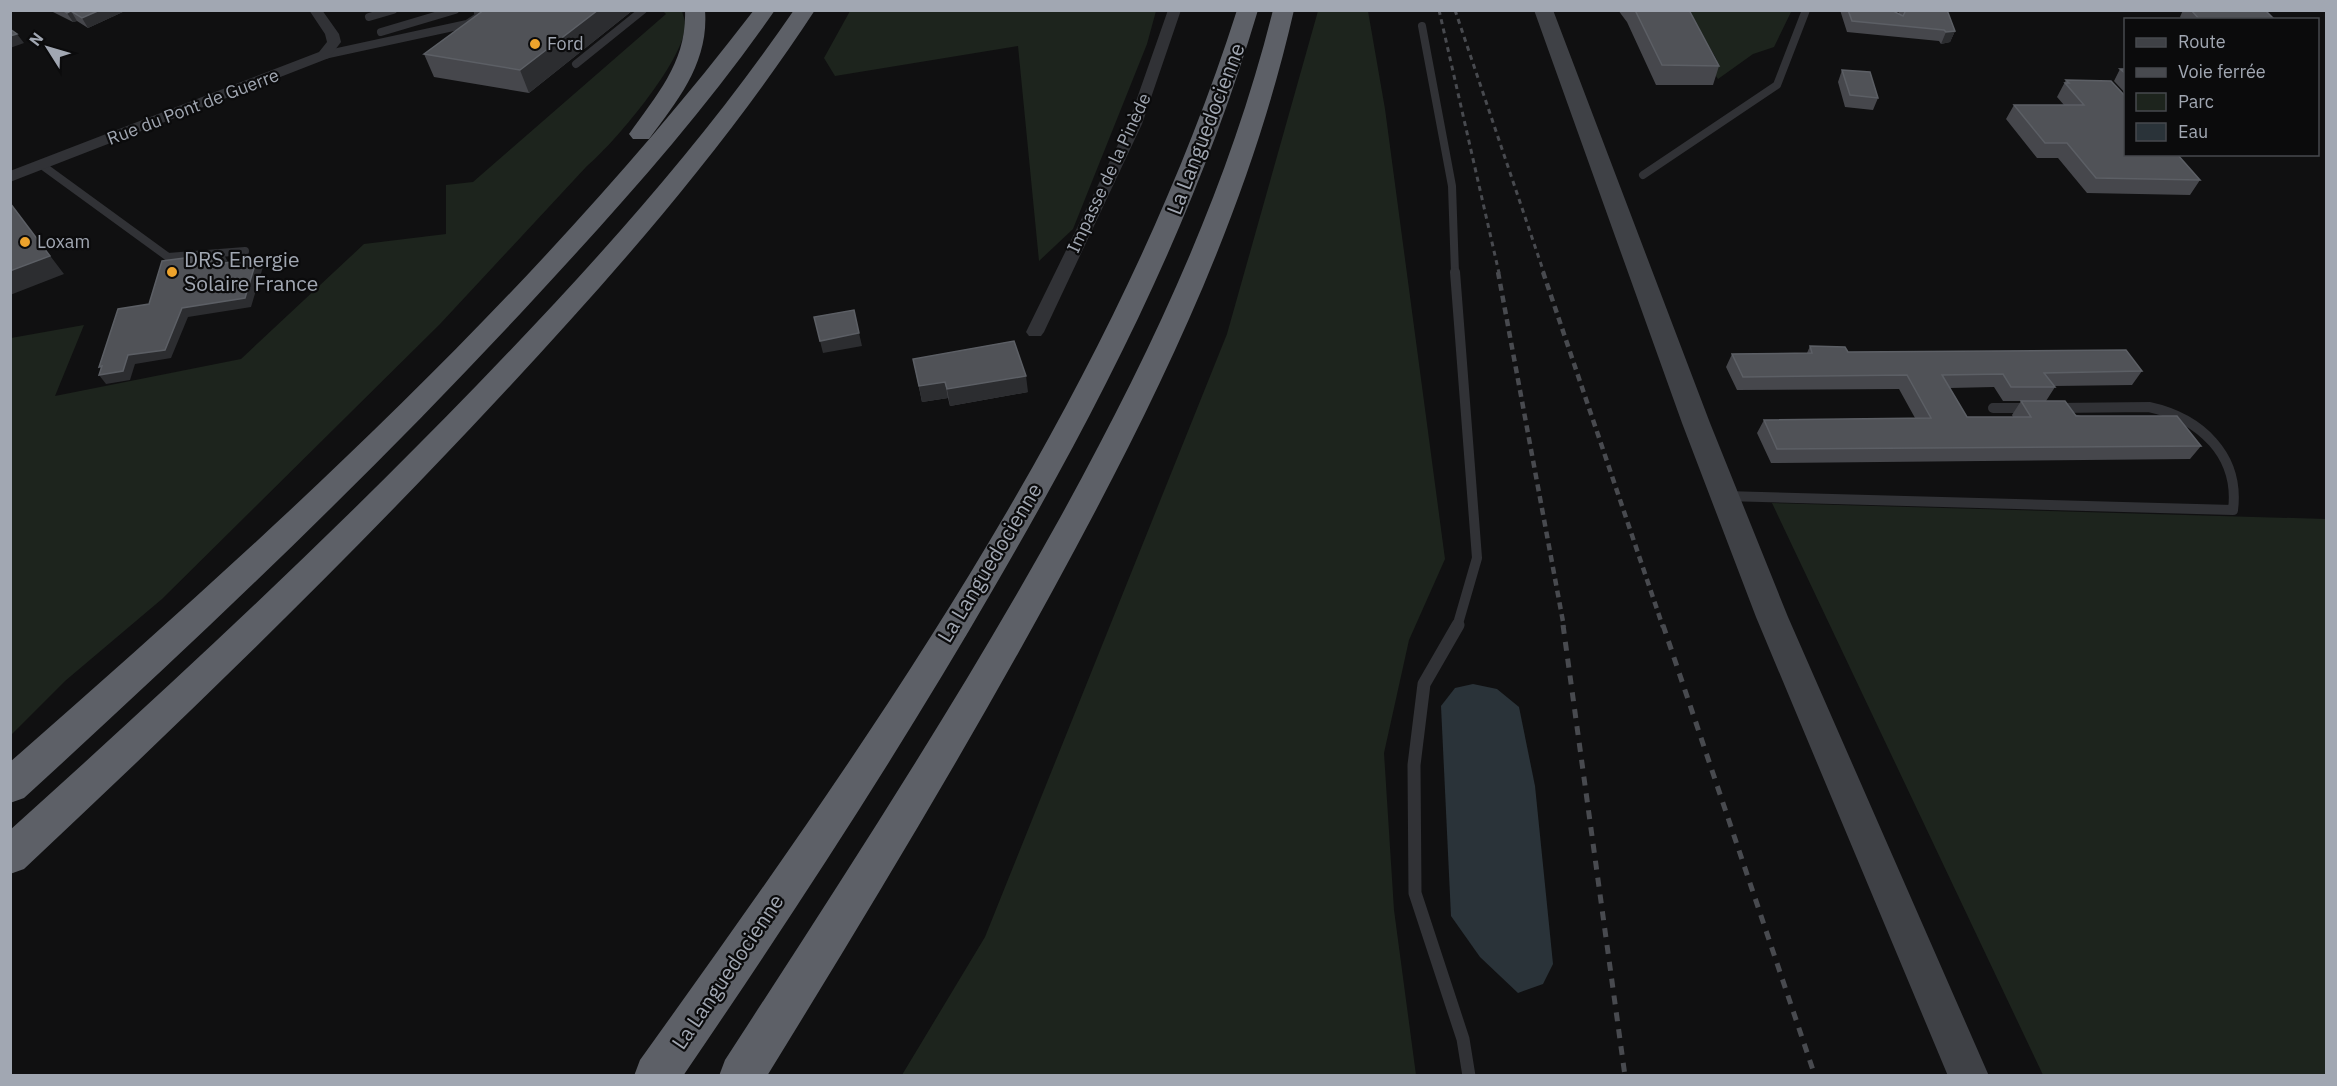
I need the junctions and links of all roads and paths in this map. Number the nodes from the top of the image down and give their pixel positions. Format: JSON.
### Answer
{"nodes":[{"id":1,"x":315,"y":10,"type":"edge"},
{"id":2,"x":393,"y":10,"type":"edge"},
{"id":3,"x":455,"y":10,"type":"edge"},
{"id":4,"x":470,"y":10,"type":"edge"},
{"id":5,"x":644,"y":10,"type":"edge"},
{"id":6,"x":695,"y":10,"type":"edge"},
{"id":7,"x":765,"y":10,"type":"edge"},
{"id":8,"x":805,"y":10,"type":"edge"},
{"id":9,"x":1175,"y":10,"type":"edge"},
{"id":10,"x":1248,"y":10,"type":"edge"},
{"id":11,"x":1284,"y":10,"type":"edge"},
{"id":12,"x":1543,"y":10,"type":"edge"},
{"id":13,"x":1806,"y":10,"type":"edge"},
{"id":14,"x":479,"y":13,"type":"edge"},
{"id":15,"x":489,"y":14,"type":"edge"},
{"id":16,"x":369,"y":17,"type":"dead end"},
{"id":17,"x":1422,"y":26,"type":"dead end"},
{"id":18,"x":381,"y":32,"type":"dead end"},
{"id":19,"x":324,"y":55,"type":"junction"},
{"id":20,"x":576,"y":64,"type":"dead end"},
{"id":21,"x":43,"y":166,"type":"junction"},
{"id":22,"x":1643,"y":175,"type":"dead end"},
{"id":23,"x":10,"y":177,"type":"edge"},
{"id":24,"x":245,"y":251,"type":"dead end"},
{"id":25,"x":1035,"y":332,"type":"dead end"},
{"id":26,"x":485,"y":335,"type":"junction"},
{"id":27,"x":1993,"y":408,"type":"dead end"},
{"id":28,"x":2037,"y":408,"type":"edge"},
{"id":29,"x":2049,"y":408,"type":"edge"},
{"id":30,"x":1725,"y":496,"type":"junction"},
{"id":31,"x":10,"y":786,"type":"edge"},
{"id":32,"x":10,"y":856,"type":"edge"},
{"id":33,"x":657,"y":1076,"type":"edge"},
{"id":34,"x":741,"y":1076,"type":"edge"},
{"id":35,"x":1469,"y":1076,"type":"edge"},
{"id":36,"x":1970,"y":1076,"type":"edge"}],
"edges":[{"from":1,"to":19,"type":"street"},
{"from":2,"to":16,"type":"lane"},
{"from":3,"to":18,"type":"lane"},
{"from":4,"to":14,"type":"lane"},
{"from":5,"to":20,"type":"lane"},
{"from":6,"to":26,"type":"highway"},
{"from":7,"to":26,"type":"highway"},
{"from":8,"to":32,"type":"highway"},
{"from":9,"to":25,"type":"street","name":"Impasse de la Pinède"},
{"from":10,"to":33,"type":"highway","name":"La Languedocienne"},
{"from":11,"to":34,"type":"highway","name":"La Languedocienne"},
{"from":12,"to":30,"type":"street"},
{"from":13,"to":22,"type":"lane"},
{"from":14,"to":15,"type":"lane"},
{"from":14,"to":19,"type":"lane"},
{"from":17,"to":35,"type":"lane"},
{"from":19,"to":21,"type":"street","name":"Rue du Pont de Guerre"},
{"from":21,"to":23,"type":"street","name":"Rue du Pont de Guerre"},
{"from":21,"to":24,"type":"lane"},
{"from":26,"to":31,"type":"highway"},
{"from":27,"to":28,"type":"lane"},
{"from":29,"to":30,"type":"lane"},
{"from":30,"to":36,"type":"street"}]}
